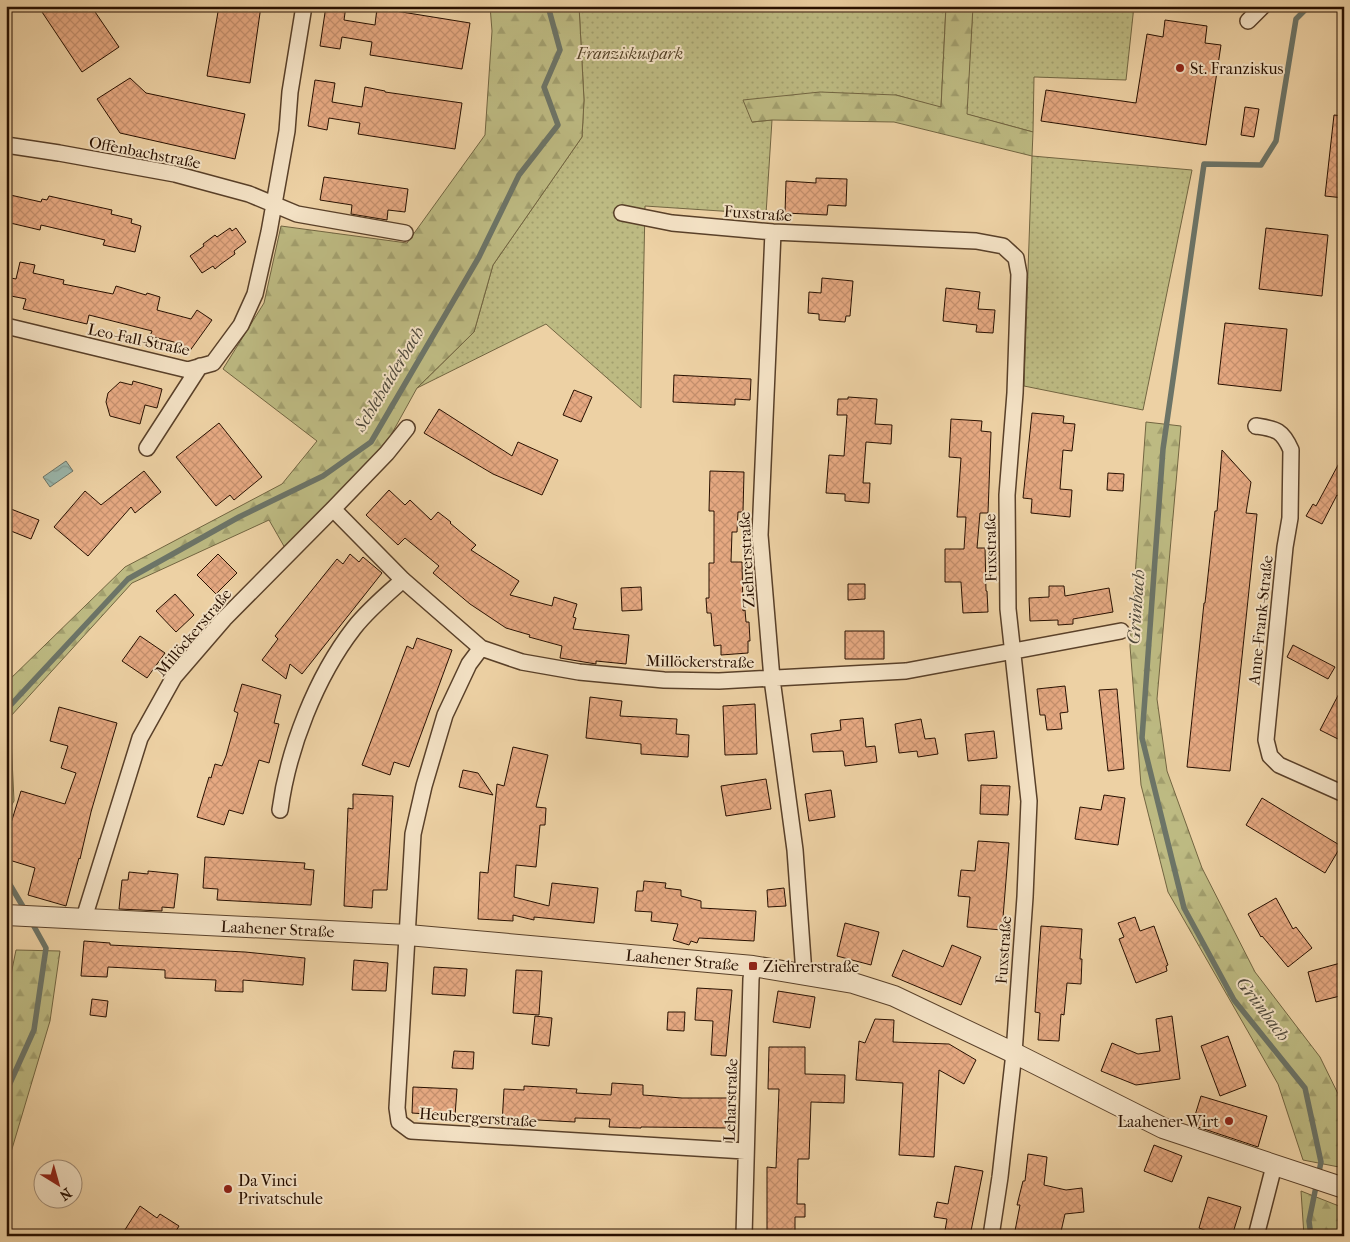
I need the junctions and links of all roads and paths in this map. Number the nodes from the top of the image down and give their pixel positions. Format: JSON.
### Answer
{"nodes":[{"id":1,"x":304,"y":6,"type":"edge"},
{"id":2,"x":1263,"y":6,"type":"edge"},
{"id":3,"x":1248,"y":21,"type":"dead end"},
{"id":4,"x":6,"y":145,"type":"edge"},
{"id":5,"x":274,"y":204,"type":"junction"},
{"id":6,"x":622,"y":213,"type":"dead end"},
{"id":7,"x":773,"y":232,"type":"junction"},
{"id":8,"x":404,"y":233,"type":"dead end"},
{"id":9,"x":6,"y":326,"type":"edge"},
{"id":10,"x":200,"y":366,"type":"junction"},
{"id":11,"x":1256,"y":426,"type":"dead end"},
{"id":12,"x":407,"y":428,"type":"dead end"},
{"id":13,"x":147,"y":448,"type":"dead end"},
{"id":14,"x":333,"y":509,"type":"junction"},
{"id":15,"x":403,"y":580,"type":"junction"},
{"id":16,"x":1121,"y":631,"type":"dead end"},
{"id":17,"x":481,"y":648,"type":"junction"},
{"id":18,"x":1013,"y":651,"type":"junction"},
{"id":19,"x":772,"y":679,"type":"junction"},
{"id":20,"x":1344,"y":794,"type":"edge"},
{"id":21,"x":280,"y":810,"type":"dead end"},
{"id":22,"x":9,"y":915,"type":"edge"},
{"id":23,"x":84,"y":918,"type":"junction"},
{"id":24,"x":408,"y":935,"type":"junction"},
{"id":25,"x":753,"y":966,"type":"junction"},
{"id":26,"x":804,"y":974,"type":"junction"},
{"id":27,"x":1014,"y":1053,"type":"junction"},
{"id":28,"x":745,"y":1151,"type":"junction"},
{"id":29,"x":1274,"y":1166,"type":"junction"},
{"id":30,"x":1327,"y":1183,"type":"edge"},
{"id":31,"x":744,"y":1236,"type":"edge"},
{"id":32,"x":991,"y":1236,"type":"edge"},
{"id":33,"x":1256,"y":1236,"type":"edge"}],
"edges":[{"from":1,"to":5,"type":"street","name":"Leo-Fall-Straße"},
{"from":2,"to":3,"type":"street"},
{"from":4,"to":5,"type":"street","name":"Offenbachstraße"},
{"from":5,"to":8,"type":"street"},
{"from":5,"to":10,"type":"street","name":"Leo-Fall-Straße"},
{"from":6,"to":7,"type":"street","name":"Fuxstraße"},
{"from":7,"to":18,"type":"street","name":"Fuxstraße"},
{"from":7,"to":19,"type":"street","name":"Ziehrerstraße"},
{"from":9,"to":10,"type":"street","name":"Leo-Fall-Straße"},
{"from":10,"to":13,"type":"street"},
{"from":11,"to":20,"type":"street","name":"Anne-Frank-Straße"},
{"from":12,"to":14,"type":"street","name":"Millöckerstraße"},
{"from":14,"to":15,"type":"street","name":"Millöckerstraße"},
{"from":14,"to":23,"type":"street","name":"Millöckerstraße"},
{"from":15,"to":17,"type":"street","name":"Millöckerstraße"},
{"from":15,"to":21,"type":"street"},
{"from":16,"to":18,"type":"street","name":"Millöckerstraße"},
{"from":17,"to":19,"type":"street","name":"Millöckerstraße"},
{"from":17,"to":24,"type":"street","name":"Heubergerstraße"},
{"from":18,"to":19,"type":"street","name":"Millöckerstraße"},
{"from":18,"to":27,"type":"street","name":"Fuxstraße"},
{"from":19,"to":26,"type":"street","name":"Ziehrerstraße"},
{"from":22,"to":23,"type":"street","name":"Laahener Straße"},
{"from":23,"to":24,"type":"street","name":"Laahener Straße"},
{"from":24,"to":25,"type":"street","name":"Laahener Straße"},
{"from":24,"to":28,"type":"street","name":"Heubergerstraße"},
{"from":25,"to":26,"type":"street","name":"Laahener Straße"},
{"from":25,"to":28,"type":"street","name":"Leharstraße"},
{"from":26,"to":27,"type":"street","name":"Laahener Straße"},
{"from":27,"to":29,"type":"street","name":"Laahener Straße"},
{"from":27,"to":32,"type":"street","name":"Fuxstraße"},
{"from":28,"to":31,"type":"street","name":"Leharstraße"},
{"from":29,"to":30,"type":"street","name":"Laahener Straße"},
{"from":29,"to":33,"type":"street"}]}
